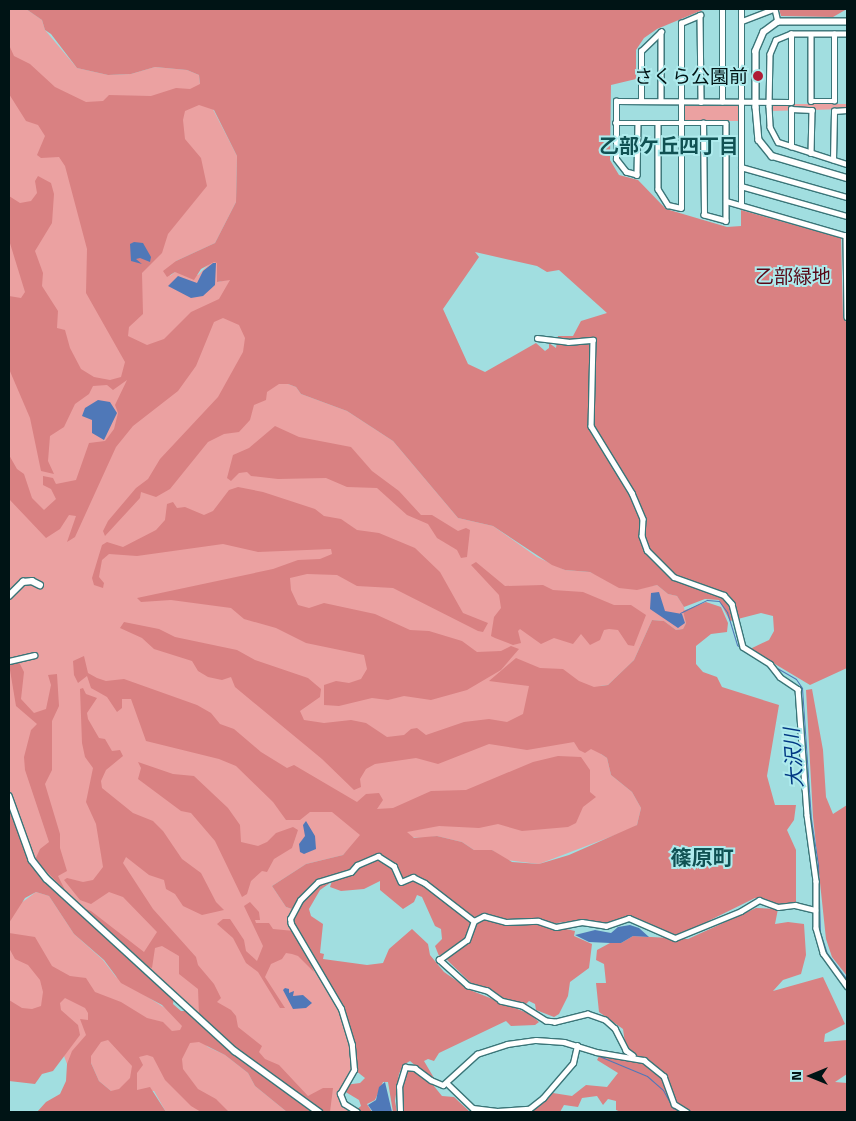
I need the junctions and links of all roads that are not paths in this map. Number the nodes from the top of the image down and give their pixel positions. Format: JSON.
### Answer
{"nodes":[{"id":1,"x":722,"y":9,"type":"edge"},
{"id":2,"x":742,"y":9,"type":"edge"},
{"id":3,"x":774,"y":9,"type":"edge"},
{"id":4,"x":742,"y":21,"type":"junction"},
{"id":5,"x":778,"y":22,"type":"junction"},
{"id":6,"x":847,"y":22,"type":"edge"},
{"id":7,"x":791,"y":34,"type":"junction"},
{"id":8,"x":811,"y":34,"type":"junction"},
{"id":9,"x":834,"y":34,"type":"junction"},
{"id":10,"x":847,"y":34,"type":"edge"},
{"id":11,"x":641,"y":101,"type":"junction"},
{"id":12,"x":661,"y":101,"type":"junction"},
{"id":13,"x":681,"y":101,"type":"junction"},
{"id":14,"x":702,"y":102,"type":"junction"},
{"id":15,"x":722,"y":102,"type":"junction"},
{"id":16,"x":742,"y":102,"type":"junction"},
{"id":17,"x":769,"y":102,"type":"junction"},
{"id":18,"x":756,"y":104,"type":"junction"},
{"id":19,"x":847,"y":110,"type":"edge"},
{"id":20,"x":615,"y":123,"type":"junction"},
{"id":21,"x":638,"y":123,"type":"junction"},
{"id":22,"x":658,"y":123,"type":"junction"},
{"id":23,"x":681,"y":123,"type":"junction"},
{"id":24,"x":703,"y":123,"type":"junction"},
{"id":25,"x":791,"y":147,"type":"junction"},
{"id":26,"x":811,"y":153,"type":"junction"},
{"id":27,"x":833,"y":160,"type":"junction"},
{"id":28,"x":847,"y":164,"type":"edge"},
{"id":29,"x":741,"y":167,"type":"junction"},
{"id":30,"x":847,"y":178,"type":"edge"},
{"id":31,"x":741,"y":186,"type":"junction"},
{"id":32,"x":847,"y":189,"type":"edge"},
{"id":33,"x":846,"y":196,"type":"edge"},
{"id":34,"x":726,"y":201,"type":"junction"},
{"id":35,"x":741,"y":205,"type":"junction"},
{"id":36,"x":847,"y":216,"type":"edge"},
{"id":37,"x":846,"y":236,"type":"edge"},
{"id":38,"x":847,"y":317,"type":"edge"},
{"id":39,"x":537,"y":338,"type":"dead end"},
{"id":40,"x":40,"y":586,"type":"dead end"},
{"id":41,"x":9,"y":596,"type":"edge"},
{"id":42,"x":34,"y":655,"type":"dead end"},
{"id":43,"x":9,"y":661,"type":"edge"},
{"id":44,"x":9,"y":796,"type":"edge"},
{"id":45,"x":815,"y":910,"type":"junction"},
{"id":46,"x":474,"y":921,"type":"junction"},
{"id":47,"x":847,"y":986,"type":"edge"},
{"id":48,"x":577,"y":1045,"type":"junction"},
{"id":49,"x":633,"y":1056,"type":"junction"},
{"id":50,"x":448,"y":1084,"type":"junction"},
{"id":51,"x":318,"y":1112,"type":"edge"},
{"id":52,"x":357,"y":1112,"type":"edge"},
{"id":53,"x":400,"y":1112,"type":"edge"},
{"id":54,"x":686,"y":1112,"type":"edge"}],
"edges":[{"from":1,"to":15,"type":"street"},
{"from":2,"to":4,"type":"street"},
{"from":3,"to":4,"type":"street"},
{"from":3,"to":5,"type":"street"},
{"from":4,"to":16,"type":"street"},
{"from":5,"to":6,"type":"street"},
{"from":5,"to":18,"type":"street"},
{"from":7,"to":8,"type":"street"},
{"from":7,"to":17,"type":"street"},
{"from":7,"to":17,"type":"street"},
{"from":8,"to":9,"type":"street"},
{"from":8,"to":9,"type":"street"},
{"from":9,"to":10,"type":"street"},
{"from":11,"to":12,"type":"street"},
{"from":11,"to":12,"type":"street"},
{"from":11,"to":20,"type":"street"},
{"from":12,"to":13,"type":"street"},
{"from":13,"to":14,"type":"street"},
{"from":13,"to":14,"type":"street"},
{"from":13,"to":23,"type":"street"},
{"from":14,"to":15,"type":"street"},
{"from":15,"to":16,"type":"street"},
{"from":16,"to":18,"type":"street"},
{"from":16,"to":29,"type":"street"},
{"from":17,"to":18,"type":"street"},
{"from":17,"to":25,"type":"street"},
{"from":18,"to":30,"type":"street"},
{"from":19,"to":27,"type":"street"},
{"from":20,"to":21,"type":"street"},
{"from":20,"to":21,"type":"street"},
{"from":21,"to":22,"type":"street"},
{"from":22,"to":23,"type":"street"},
{"from":22,"to":23,"type":"street"},
{"from":23,"to":24,"type":"street"},
{"from":24,"to":34,"type":"street"},
{"from":24,"to":34,"type":"street"},
{"from":25,"to":26,"type":"street"},
{"from":25,"to":26,"type":"street"},
{"from":26,"to":27,"type":"street"},
{"from":27,"to":28,"type":"street"},
{"from":29,"to":31,"type":"street"},
{"from":29,"to":33,"type":"street"},
{"from":31,"to":35,"type":"street"},
{"from":31,"to":36,"type":"street"},
{"from":32,"to":33,"type":"street"},
{"from":34,"to":35,"type":"street"},
{"from":35,"to":37,"type":"street"},
{"from":37,"to":38,"type":"street"},
{"from":39,"to":45,"type":"street"},
{"from":40,"to":41,"type":"street"},
{"from":42,"to":43,"type":"street"},
{"from":44,"to":51,"type":"street"},
{"from":45,"to":46,"type":"street"},
{"from":45,"to":47,"type":"street"},
{"from":46,"to":49,"type":"street"},
{"from":46,"to":52,"type":"street"},
{"from":48,"to":49,"type":"street"},
{"from":48,"to":50,"type":"street"},
{"from":48,"to":50,"type":"street"},
{"from":49,"to":54,"type":"street"},
{"from":50,"to":53,"type":"street"}]}
